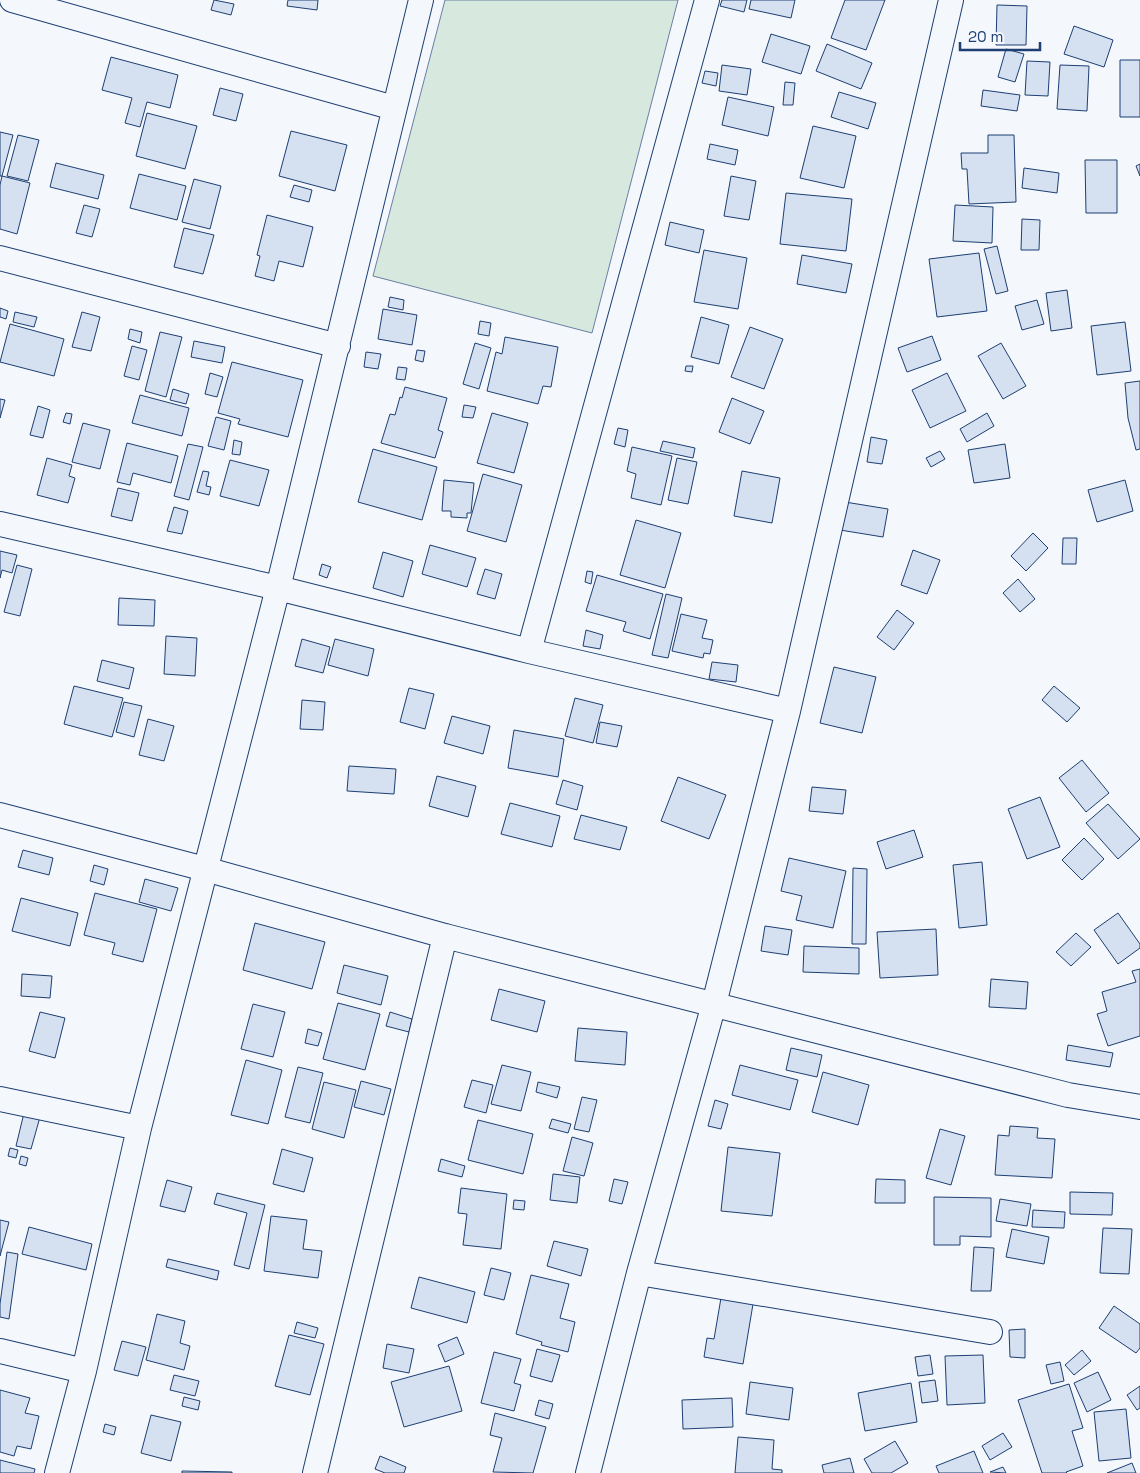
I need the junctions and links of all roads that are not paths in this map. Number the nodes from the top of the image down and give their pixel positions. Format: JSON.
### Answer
{"nodes":[{"id":1,"x":12,"y":0,"type":"edge"},
{"id":2,"x":421,"y":0,"type":"edge"},
{"id":3,"x":707,"y":0,"type":"edge"},
{"id":4,"x":951,"y":0,"type":"edge"},
{"id":5,"x":394,"y":108,"type":"junction"},
{"id":6,"x":0,"y":258,"type":"edge"},
{"id":7,"x":338,"y":346,"type":"junction"},
{"id":8,"x":0,"y":524,"type":"edge"},
{"id":9,"x":278,"y":588,"type":"junction"},
{"id":10,"x":529,"y":651,"type":"junction"},
{"id":11,"x":788,"y":711,"type":"junction"},
{"id":12,"x":0,"y":815,"type":"edge"},
{"id":13,"x":205,"y":869,"type":"junction"},
{"id":14,"x":445,"y":936,"type":"junction"},
{"id":15,"x":714,"y":1004,"type":"junction"},
{"id":16,"x":0,"y":1098,"type":"edge"},
{"id":17,"x":1140,"y":1107,"type":"edge"},
{"id":18,"x":139,"y":1128,"type":"junction"},
{"id":19,"x":639,"y":1273,"type":"junction"},
{"id":20,"x":990,"y":1332,"type":"dead end"},
{"id":21,"x":0,"y":1350,"type":"edge"},
{"id":22,"x":84,"y":1371,"type":"junction"},
{"id":23,"x":57,"y":1473,"type":"edge"},
{"id":24,"x":315,"y":1473,"type":"edge"},
{"id":25,"x":588,"y":1473,"type":"edge"}],
"edges":[{"from":1,"to":5,"type":"street"},
{"from":2,"to":5,"type":"street"},
{"from":3,"to":10,"type":"street"},
{"from":4,"to":11,"type":"street"},
{"from":5,"to":7,"type":"street"},
{"from":6,"to":7,"type":"street"},
{"from":7,"to":9,"type":"street"},
{"from":8,"to":9,"type":"street"},
{"from":9,"to":10,"type":"street"},
{"from":9,"to":13,"type":"street"},
{"from":10,"to":11,"type":"street"},
{"from":11,"to":15,"type":"street"},
{"from":12,"to":13,"type":"street"},
{"from":13,"to":14,"type":"street"},
{"from":13,"to":18,"type":"street"},
{"from":14,"to":15,"type":"street"},
{"from":14,"to":24,"type":"street"},
{"from":15,"to":17,"type":"street"},
{"from":15,"to":19,"type":"street"},
{"from":16,"to":18,"type":"street"},
{"from":18,"to":22,"type":"street"},
{"from":19,"to":20,"type":"street"},
{"from":19,"to":25,"type":"street"},
{"from":21,"to":22,"type":"street"},
{"from":22,"to":23,"type":"street"}]}
